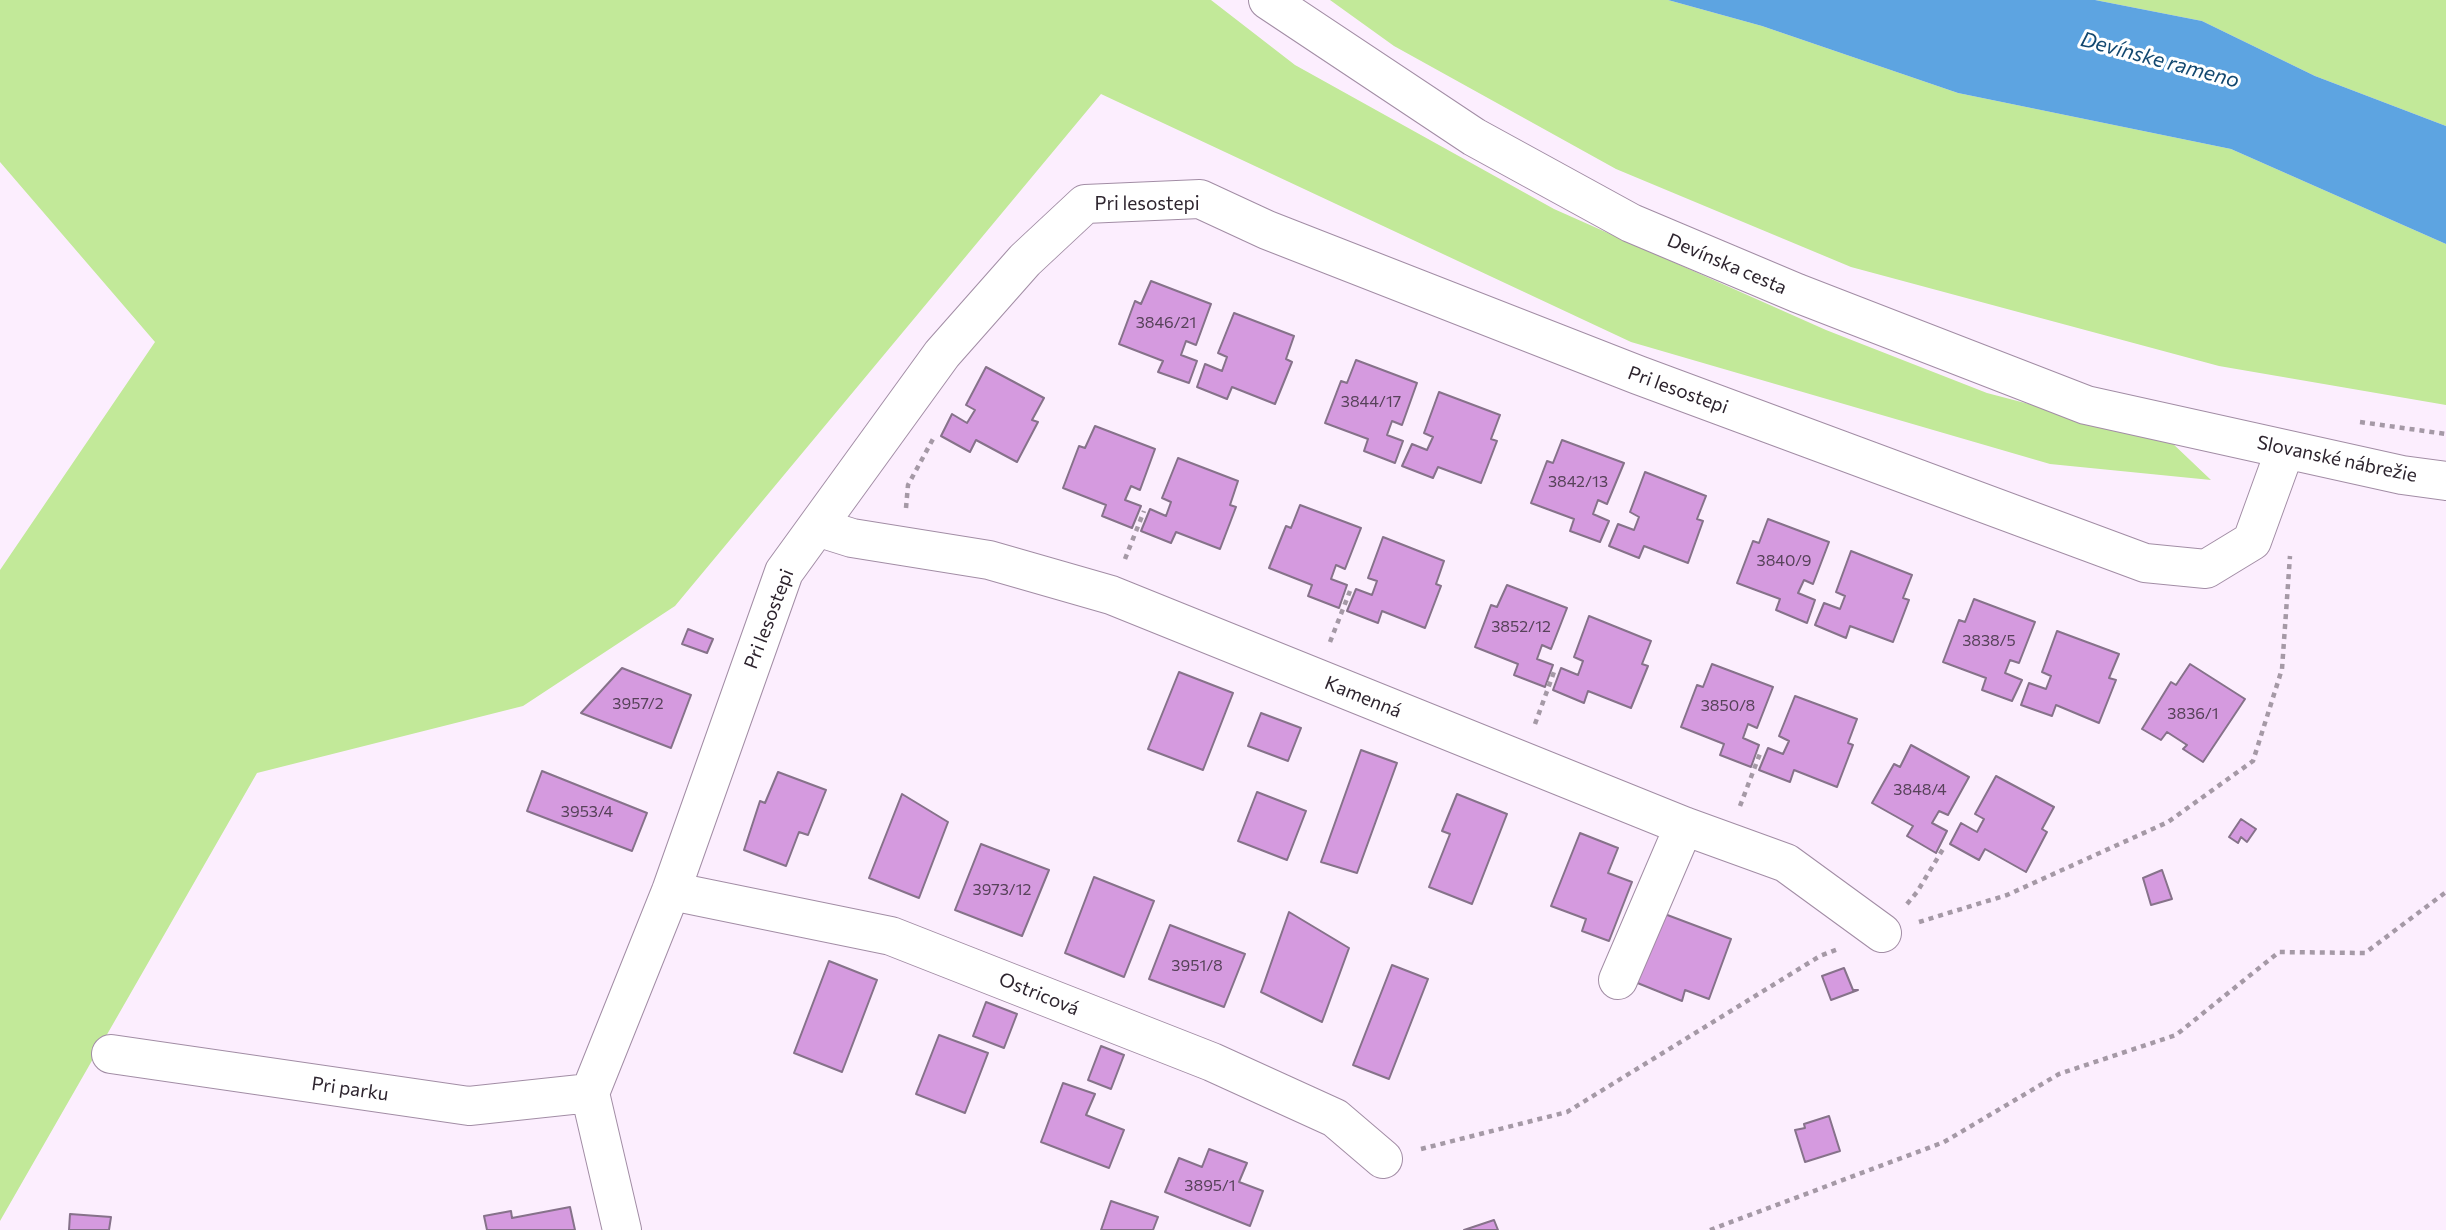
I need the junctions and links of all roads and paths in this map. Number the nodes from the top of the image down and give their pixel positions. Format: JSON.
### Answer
{"nodes":[{"id":1,"x":1268,"y":0,"type":"edge"},
{"id":2,"x":936,"y":433,"type":"dead end"},
{"id":3,"x":2228,"y":436,"type":"joint"},
{"id":4,"x":2285,"y":450,"type":"junction"},
{"id":5,"x":2446,"y":481,"type":"edge"},
{"id":6,"x":1144,"y":511,"type":"dead end"},
{"id":7,"x":817,"y":527,"type":"junction"},
{"id":8,"x":902,"y":546,"type":"junction"},
{"id":9,"x":1350,"y":591,"type":"dead end"},
{"id":10,"x":1111,"y":595,"type":"junction"},
{"id":11,"x":1554,"y":672,"type":"dead end"},
{"id":12,"x":1316,"y":678,"type":"junction"},
{"id":13,"x":1761,"y":751,"type":"dead end"},
{"id":14,"x":1522,"y":761,"type":"junction"},
{"id":15,"x":1684,"y":826,"type":"junction"},
{"id":16,"x":1726,"y":842,"type":"junction"},
{"id":17,"x":1943,"y":849,"type":"dead end"},
{"id":18,"x":671,"y":891,"type":"junction"},
{"id":19,"x":2446,"y":892,"type":"edge"},
{"id":20,"x":1882,"y":933,"type":"joint"},
{"id":21,"x":1618,"y":980,"type":"dead end"},
{"id":22,"x":111,"y":1054,"type":"dead end"},
{"id":23,"x":590,"y":1093,"type":"junction"},
{"id":24,"x":1383,"y":1158,"type":"dead end"},
{"id":25,"x":622,"y":1230,"type":"edge"},
{"id":26,"x":1710,"y":1230,"type":"edge"}],
"edges":[{"from":1,"to":3,"type":"street","name":"Devínska cesta"},
{"from":2,"to":8,"type":"path"},
{"from":3,"to":4,"type":"street","name":"Slovanské nábrežie"},
{"from":4,"to":5,"type":"street","name":"Slovanské nábrežie"},
{"from":4,"to":7,"type":"street","name":"Pri lesostepi"},
{"from":6,"to":10,"type":"path"},
{"from":7,"to":8,"type":"street","name":"Kamenná"},
{"from":7,"to":18,"type":"street","name":"Pri lesostepi"},
{"from":8,"to":10,"type":"street","name":"Kamenná"},
{"from":9,"to":12,"type":"path"},
{"from":10,"to":12,"type":"street","name":"Kamenná"},
{"from":11,"to":14,"type":"path"},
{"from":12,"to":14,"type":"street","name":"Kamenná"},
{"from":13,"to":16,"type":"path"},
{"from":14,"to":15,"type":"street","name":"Kamenná"},
{"from":15,"to":16,"type":"street","name":"Kamenná"},
{"from":15,"to":21,"type":"street"},
{"from":16,"to":20,"type":"street","name":"Kamenná"},
{"from":17,"to":20,"type":"path"},
{"from":18,"to":23,"type":"street","name":"Pri lesostepi"},
{"from":18,"to":24,"type":"street","name":"Ostricová"},
{"from":19,"to":26,"type":"path"},
{"from":22,"to":23,"type":"street","name":"Pri parku"},
{"from":23,"to":25,"type":"street"}]}
